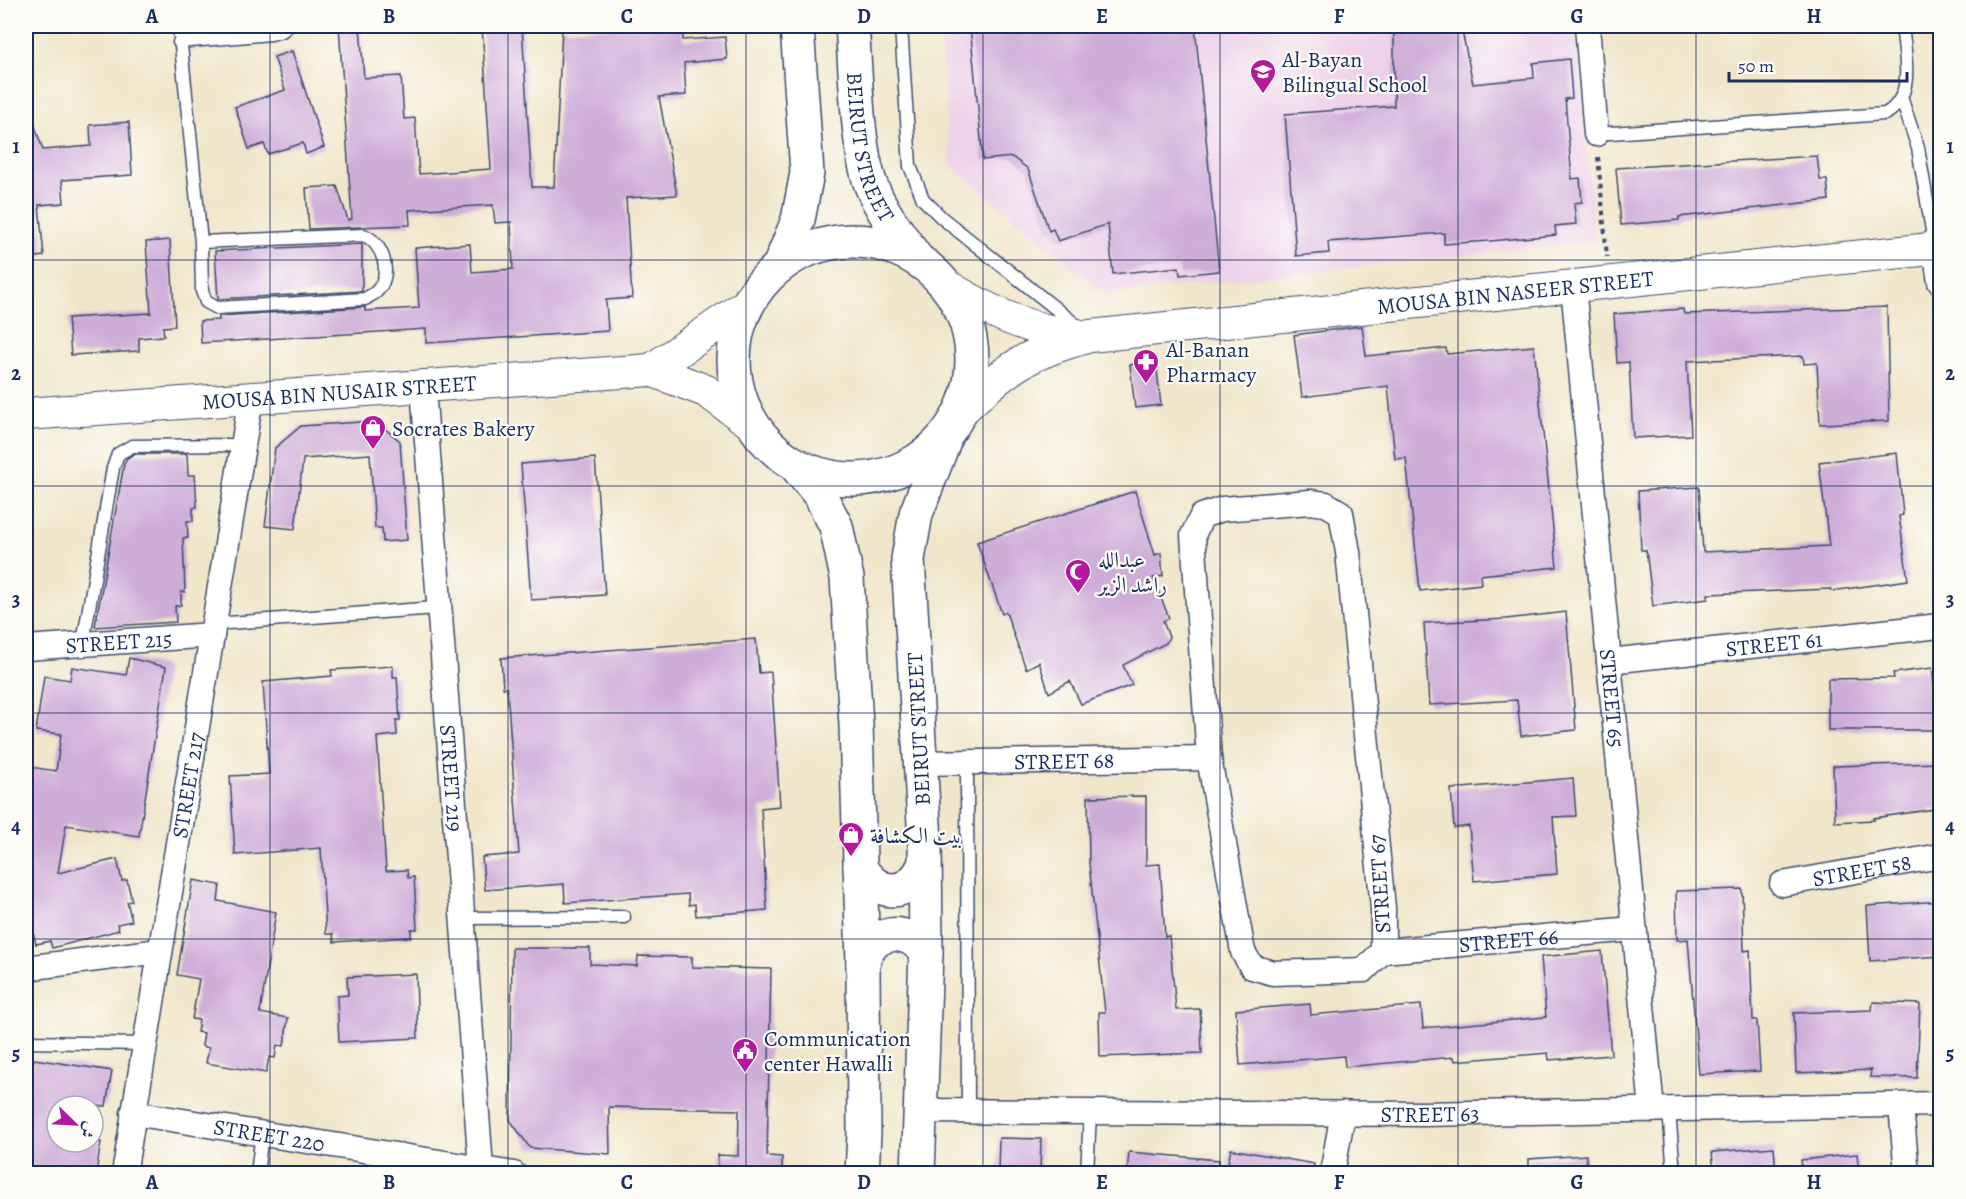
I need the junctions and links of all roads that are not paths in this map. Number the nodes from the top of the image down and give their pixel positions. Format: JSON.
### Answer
{"nodes":[{"id":1,"x":179,"y":26,"type":"edge"},
{"id":2,"x":288,"y":26,"type":"edge"},
{"id":3,"x":797,"y":26,"type":"edge"},
{"id":4,"x":852,"y":26,"type":"edge"},
{"id":5,"x":900,"y":26,"type":"edge"},
{"id":6,"x":1587,"y":26,"type":"edge"},
{"id":7,"x":1902,"y":26,"type":"edge"},
{"id":8,"x":179,"y":42,"type":"junction"},
{"id":9,"x":1902,"y":100,"type":"junction"},
{"id":10,"x":1596,"y":134,"type":"joint"},
{"id":11,"x":201,"y":242,"type":"junction"},
{"id":12,"x":1938,"y":248,"type":"edge"},
{"id":13,"x":917,"y":258,"type":"junction"},
{"id":14,"x":779,"y":267,"type":"junction"},
{"id":15,"x":1941,"y":282,"type":"edge"},
{"id":16,"x":947,"y":286,"type":"junction"},
{"id":17,"x":1573,"y":286,"type":"junction"},
{"id":18,"x":748,"y":303,"type":"junction"},
{"id":19,"x":1090,"y":336,"type":"junction"},
{"id":20,"x":651,"y":370,"type":"junction"},
{"id":21,"x":423,"y":387,"type":"junction"},
{"id":22,"x":251,"y":397,"type":"junction"},
{"id":23,"x":26,"y":414,"type":"edge"},
{"id":24,"x":954,"y":423,"type":"junction"},
{"id":25,"x":752,"y":424,"type":"junction"},
{"id":26,"x":243,"y":444,"type":"junction"},
{"id":27,"x":796,"y":466,"type":"junction"},
{"id":28,"x":437,"y":608,"type":"junction"},
{"id":29,"x":1941,"y":626,"type":"edge"},
{"id":30,"x":213,"y":629,"type":"junction"},
{"id":31,"x":83,"y":643,"type":"junction"},
{"id":32,"x":26,"y":648,"type":"edge"},
{"id":33,"x":1608,"y":661,"type":"junction"},
{"id":34,"x":1209,"y":758,"type":"junction"},
{"id":35,"x":967,"y":762,"type":"junction"},
{"id":36,"x":920,"y":763,"type":"junction"},
{"id":37,"x":1941,"y":856,"type":"edge"},
{"id":38,"x":924,"y":865,"type":"junction"},
{"id":39,"x":860,"y":867,"type":"junction"},
{"id":40,"x":1782,"y":884,"type":"dead end"},
{"id":41,"x":624,"y":917,"type":"dead end"},
{"id":42,"x":461,"y":918,"type":"junction"},
{"id":43,"x":1633,"y":929,"type":"junction"},
{"id":44,"x":160,"y":951,"type":"junction"},
{"id":45,"x":1383,"y":951,"type":"junction"},
{"id":46,"x":926,"y":953,"type":"junction"},
{"id":47,"x":863,"y":964,"type":"junction"},
{"id":48,"x":26,"y":968,"type":"edge"},
{"id":49,"x":26,"y":1042,"type":"edge"},
{"id":50,"x":145,"y":1044,"type":"junction"},
{"id":51,"x":1941,"y":1104,"type":"edge"},
{"id":52,"x":1902,"y":1106,"type":"junction"},
{"id":53,"x":1660,"y":1110,"type":"junction"},
{"id":54,"x":920,"y":1111,"type":"junction"},
{"id":55,"x":968,"y":1111,"type":"junction"},
{"id":56,"x":133,"y":1113,"type":"junction"},
{"id":57,"x":1090,"y":1113,"type":"junction"},
{"id":58,"x":1343,"y":1113,"type":"junction"},
{"id":59,"x":262,"y":1133,"type":"junction"},
{"id":60,"x":436,"y":1167,"type":"edge"},
{"id":61,"x":481,"y":1168,"type":"junction"},
{"id":62,"x":124,"y":1173,"type":"edge"},
{"id":63,"x":257,"y":1173,"type":"edge"},
{"id":64,"x":514,"y":1173,"type":"edge"},
{"id":65,"x":862,"y":1173,"type":"edge"},
{"id":66,"x":918,"y":1173,"type":"edge"},
{"id":67,"x":1087,"y":1173,"type":"edge"},
{"id":68,"x":1332,"y":1173,"type":"edge"},
{"id":69,"x":1674,"y":1173,"type":"edge"},
{"id":70,"x":1907,"y":1173,"type":"edge"}],
"edges":[{"from":1,"to":8,"type":"lane"},
{"from":2,"to":8,"type":"lane"},
{"from":3,"to":14,"type":"main road"},
{"from":4,"to":13,"type":"main road","name":"BEIRUT STREET"},
{"from":5,"to":19,"type":"lane"},
{"from":6,"to":10,"type":"street"},
{"from":7,"to":9,"type":"lane"},
{"from":8,"to":11,"type":"lane"},
{"from":9,"to":10,"type":"lane"},
{"from":9,"to":12,"type":"lane"},
{"from":11,"to":11,"type":"lane"},
{"from":12,"to":15,"type":"street"},
{"from":12,"to":17,"type":"street","name":"MOUSA BIN NASEER STREET"},
{"from":13,"to":14,"type":"main road"},
{"from":13,"to":16,"type":"main road","name":"BEIRUT STREET"},
{"from":14,"to":18,"type":"main road"},
{"from":16,"to":19,"type":"street","name":"MOUSA BIN NASEER STREET"},
{"from":16,"to":24,"type":"main road","name":"BEIRUT STREET"},
{"from":17,"to":19,"type":"street","name":"MOUSA BIN NASEER STREET"},
{"from":17,"to":33,"type":"street","name":"STREET 65"},
{"from":18,"to":20,"type":"street"},
{"from":18,"to":25,"type":"main road"},
{"from":19,"to":24,"type":"street","name":"MOUSA BIN NASEER STREET"},
{"from":20,"to":21,"type":"street","name":"MOUSA BIN NUSAIR STREET"},
{"from":20,"to":25,"type":"street","name":"MOUSA BIN NUSAIR STREET"},
{"from":21,"to":22,"type":"street","name":"MOUSA BIN NUSAIR STREET"},
{"from":21,"to":28,"type":"street","name":"STREET 219"},
{"from":22,"to":23,"type":"street","name":"MOUSA BIN NUSAIR STREET"},
{"from":22,"to":26,"type":"street","name":"STREET 217"},
{"from":24,"to":27,"type":"main road"},
{"from":24,"to":36,"type":"main road","name":"BEIRUT STREET"},
{"from":25,"to":27,"type":"main road"},
{"from":26,"to":30,"type":"street","name":"STREET 217"},
{"from":26,"to":31,"type":"lane"},
{"from":27,"to":39,"type":"main road"},
{"from":28,"to":30,"type":"lane"},
{"from":28,"to":42,"type":"street","name":"STREET 219"},
{"from":29,"to":33,"type":"street","name":"STREET 61"},
{"from":30,"to":31,"type":"street","name":"STREET 215"},
{"from":30,"to":44,"type":"street","name":"STREET 217"},
{"from":31,"to":32,"type":"street","name":"STREET 215"},
{"from":33,"to":43,"type":"street","name":"STREET 65"},
{"from":34,"to":35,"type":"street","name":"STREET 68"},
{"from":34,"to":45,"type":"street","name":"STREET 67"},
{"from":34,"to":45,"type":"street","name":"STREET 67"},
{"from":35,"to":36,"type":"street","name":"STREET 68"},
{"from":35,"to":55,"type":"lane"},
{"from":36,"to":38,"type":"main road","name":"BEIRUT STREET"},
{"from":37,"to":40,"type":"street","name":"STREET 58"},
{"from":38,"to":39,"type":"main road"},
{"from":38,"to":46,"type":"main road","name":"BEIRUT STREET"},
{"from":39,"to":47,"type":"main road"},
{"from":41,"to":42,"type":"lane"},
{"from":42,"to":61,"type":"street","name":"STREET 219"},
{"from":43,"to":45,"type":"street","name":"STREET 66"},
{"from":43,"to":53,"type":"street","name":"STREET 65"},
{"from":44,"to":48,"type":"street"},
{"from":44,"to":50,"type":"street","name":"STREET 217"},
{"from":46,"to":47,"type":"main road"},
{"from":46,"to":54,"type":"main road","name":"BEIRUT STREET"},
{"from":47,"to":65,"type":"main road"},
{"from":49,"to":50,"type":"lane"},
{"from":50,"to":56,"type":"street","name":"STREET 217"},
{"from":51,"to":52,"type":"street","name":"STREET 63"},
{"from":52,"to":53,"type":"street","name":"STREET 63"},
{"from":52,"to":70,"type":"street"},
{"from":53,"to":58,"type":"street","name":"STREET 63"},
{"from":53,"to":69,"type":"lane"},
{"from":54,"to":55,"type":"street","name":"STREET 63"},
{"from":54,"to":66,"type":"main road","name":"BEIRUT STREET"},
{"from":55,"to":57,"type":"street","name":"STREET 63"},
{"from":56,"to":59,"type":"street","name":"STREET 220"},
{"from":56,"to":62,"type":"street","name":"STREET 217"},
{"from":57,"to":58,"type":"street","name":"STREET 63"},
{"from":57,"to":67,"type":"lane"},
{"from":58,"to":68,"type":"street"},
{"from":59,"to":60,"type":"street","name":"STREET 220"},
{"from":59,"to":63,"type":"lane"},
{"from":60,"to":61,"type":"street","name":"STREET 220"},
{"from":61,"to":64,"type":"street","name":"STREET 220"}]}
